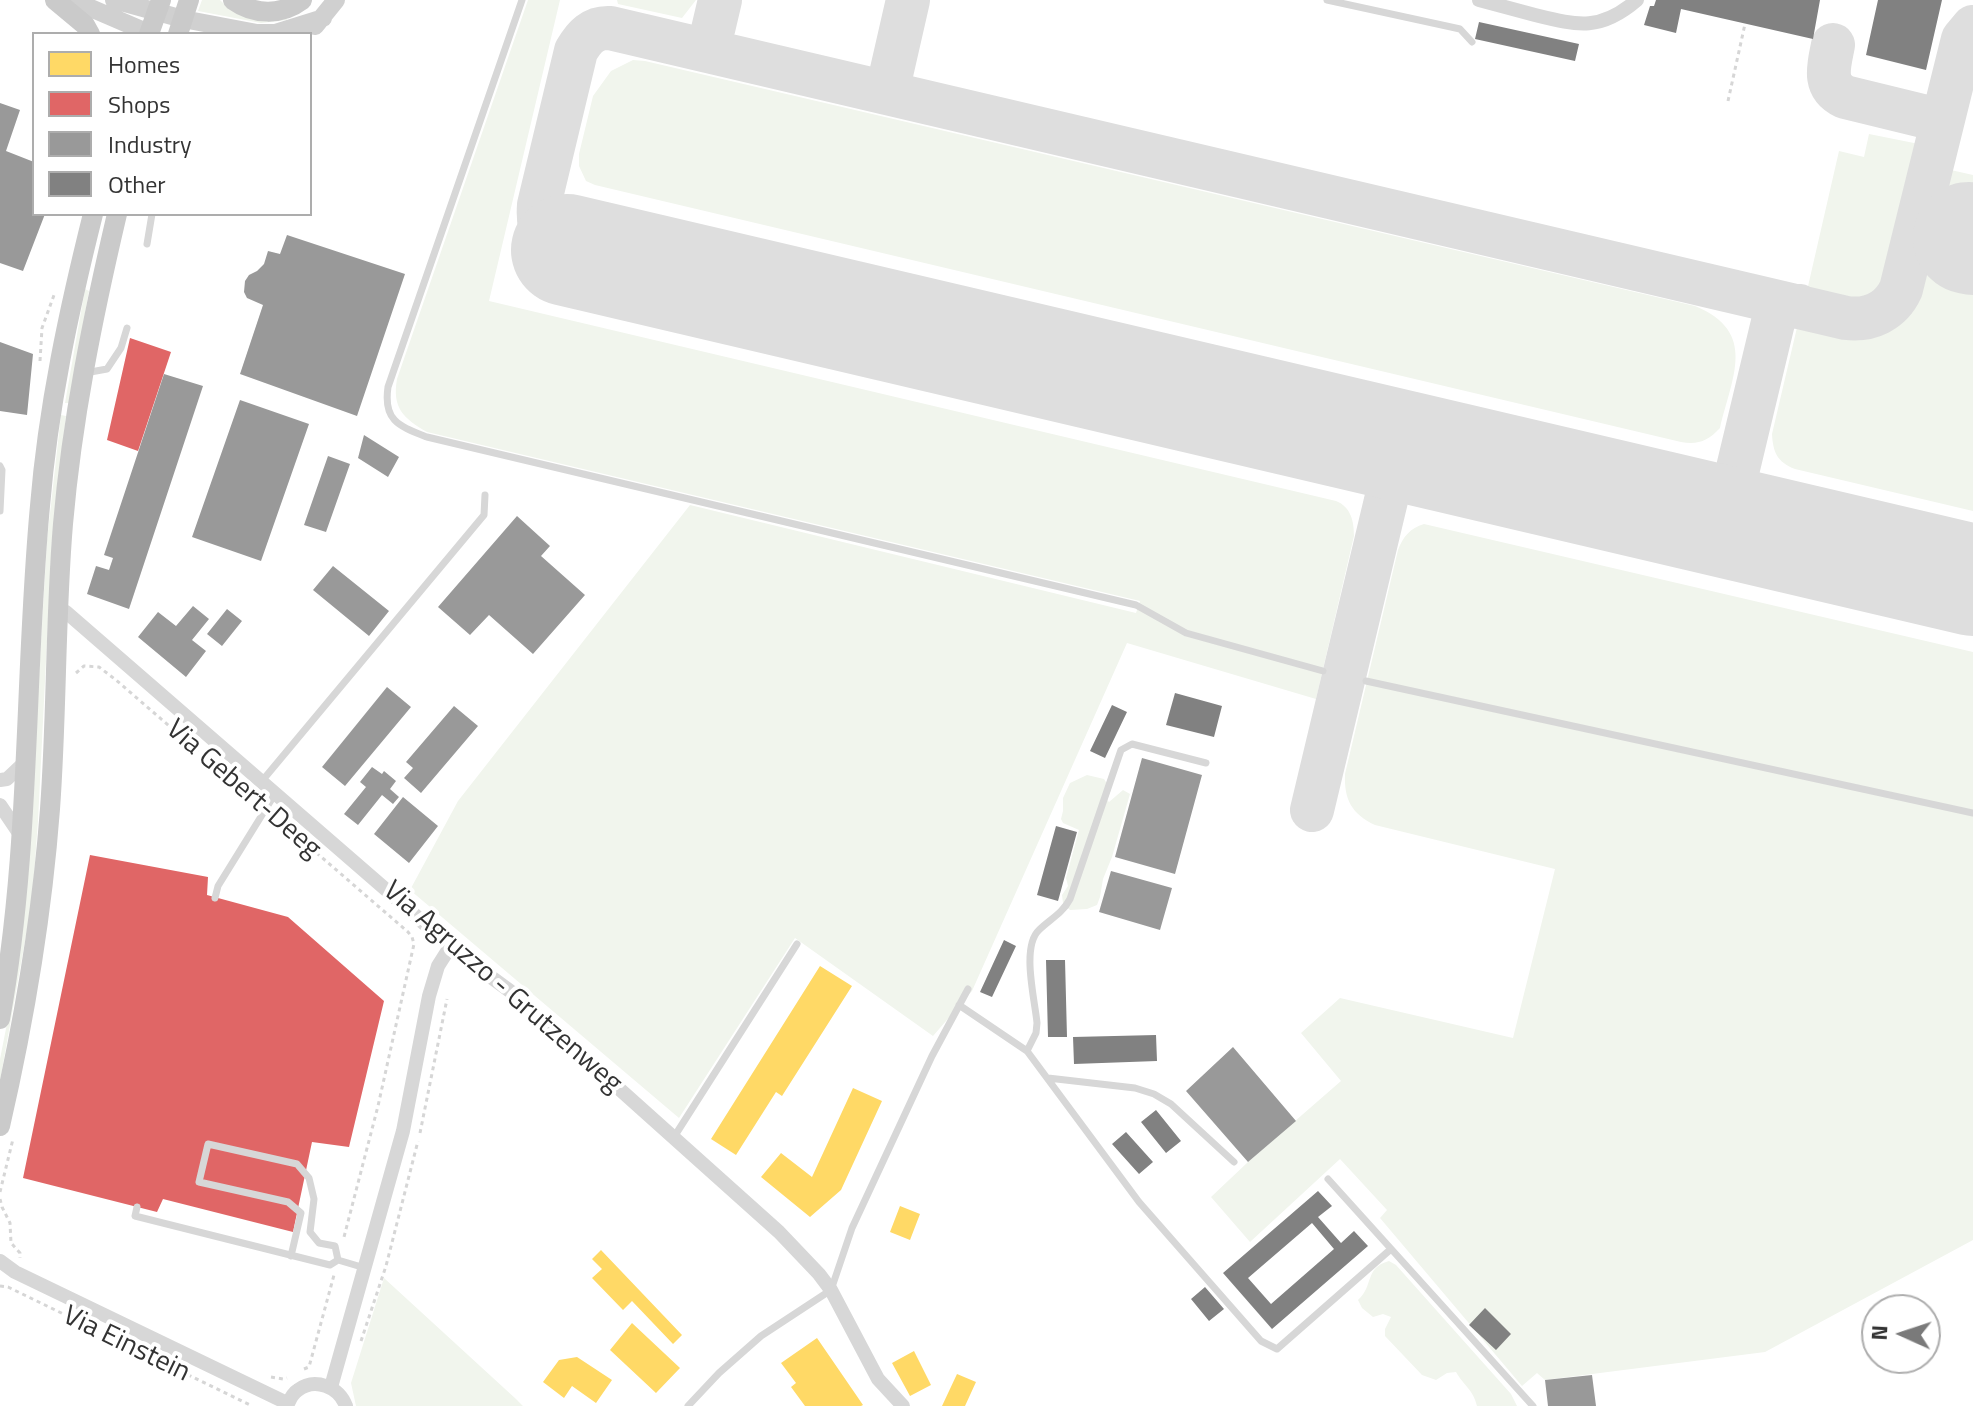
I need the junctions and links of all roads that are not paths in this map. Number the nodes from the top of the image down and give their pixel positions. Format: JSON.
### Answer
{"nodes":[{"id":1,"x":55,"y":0,"type":"edge"},
{"id":2,"x":72,"y":0,"type":"edge"},
{"id":3,"x":114,"y":0,"type":"edge"},
{"id":4,"x":233,"y":0,"type":"edge"},
{"id":5,"x":302,"y":0,"type":"edge"},
{"id":6,"x":336,"y":0,"type":"edge"},
{"id":7,"x":522,"y":0,"type":"edge"},
{"id":8,"x":1327,"y":0,"type":"edge"},
{"id":9,"x":1479,"y":0,"type":"edge"},
{"id":10,"x":1637,"y":0,"type":"edge"},
{"id":11,"x":183,"y":18,"type":"edge"},
{"id":12,"x":323,"y":18,"type":"junction"},
{"id":13,"x":153,"y":23,"type":"edge"},
{"id":14,"x":89,"y":32,"type":"edge"},
{"id":15,"x":250,"y":32,"type":"edge"},
{"id":16,"x":278,"y":32,"type":"edge"},
{"id":17,"x":309,"y":32,"type":"edge"},
{"id":18,"x":1472,"y":42,"type":"dead end"},
{"id":19,"x":93,"y":216,"type":"edge"},
{"id":20,"x":117,"y":216,"type":"edge"},
{"id":21,"x":152,"y":216,"type":"edge"},
{"id":22,"x":147,"y":244,"type":"dead end"},
{"id":23,"x":127,"y":328,"type":"dead end"},
{"id":24,"x":83,"y":373,"type":"junction"},
{"id":25,"x":0,"y":466,"type":"edge"},
{"id":26,"x":485,"y":495,"type":"dead end"},
{"id":27,"x":0,"y":511,"type":"edge"},
{"id":28,"x":57,"y":611,"type":"junction"},
{"id":29,"x":1323,"y":671,"type":"dead end"},
{"id":30,"x":1366,"y":681,"type":"dead end"},
{"id":31,"x":25,"y":762,"type":"junction"},
{"id":32,"x":1206,"y":763,"type":"dead end"},
{"id":33,"x":0,"y":780,"type":"edge"},
{"id":34,"x":261,"y":783,"type":"junction"},
{"id":35,"x":275,"y":794,"type":"junction"},
{"id":36,"x":0,"y":805,"type":"edge"},
{"id":37,"x":1973,"y":813,"type":"edge"},
{"id":38,"x":21,"y":836,"type":"junction"},
{"id":39,"x":215,"y":898,"type":"dead end"},
{"id":40,"x":797,"y":944,"type":"dead end"},
{"id":41,"x":450,"y":947,"type":"junction"},
{"id":42,"x":968,"y":989,"type":"dead end"},
{"id":43,"x":959,"y":1005,"type":"junction"},
{"id":44,"x":0,"y":1019,"type":"edge"},
{"id":45,"x":1027,"y":1051,"type":"junction"},
{"id":46,"x":1048,"y":1078,"type":"junction"},
{"id":47,"x":7,"y":1130,"type":"edge"},
{"id":48,"x":674,"y":1137,"type":"junction"},
{"id":49,"x":1234,"y":1162,"type":"dead end"},
{"id":50,"x":1328,"y":1179,"type":"dead end"},
{"id":51,"x":137,"y":1207,"type":"dead end"},
{"id":52,"x":1391,"y":1249,"type":"junction"},
{"id":53,"x":291,"y":1256,"type":"junction"},
{"id":54,"x":338,"y":1260,"type":"junction"},
{"id":55,"x":0,"y":1261,"type":"edge"},
{"id":56,"x":365,"y":1268,"type":"junction"},
{"id":57,"x":831,"y":1290,"type":"junction"},
{"id":58,"x":331,"y":1387,"type":"junction"},
{"id":59,"x":287,"y":1405,"type":"edge"},
{"id":60,"x":346,"y":1406,"type":"edge"},
{"id":61,"x":688,"y":1406,"type":"edge"},
{"id":62,"x":903,"y":1406,"type":"edge"},
{"id":63,"x":1533,"y":1406,"type":"edge"}],
"edges":[{"from":1,"to":14,"type":"main road"},
{"from":2,"to":13,"type":"street"},
{"from":3,"to":13,"type":"street"},
{"from":4,"to":5,"type":"main road"},
{"from":6,"to":12,"type":"street"},
{"from":7,"to":29,"type":"lane"},
{"from":8,"to":18,"type":"lane"},
{"from":9,"to":10,"type":"street"},
{"from":11,"to":13,"type":"street"},
{"from":11,"to":15,"type":"street"},
{"from":12,"to":16,"type":"street"},
{"from":12,"to":17,"type":"street"},
{"from":19,"to":31,"type":"main road"},
{"from":20,"to":24,"type":"main road"},
{"from":21,"to":22,"type":"lane"},
{"from":23,"to":24,"type":"lane"},
{"from":24,"to":28,"type":"main road"},
{"from":25,"to":27,"type":"lane"},
{"from":26,"to":34,"type":"lane"},
{"from":28,"to":34,"type":"street","name":"Via Agruzzo - Grutzenweg"},
{"from":28,"to":47,"type":"main road"},
{"from":30,"to":37,"type":"lane"},
{"from":31,"to":33,"type":"street"},
{"from":31,"to":38,"type":"main road"},
{"from":32,"to":45,"type":"lane"},
{"from":34,"to":35,"type":"street","name":"Via Agruzzo - Grutzenweg"},
{"from":35,"to":39,"type":"lane"},
{"from":35,"to":41,"type":"street","name":"Via Agruzzo - Grutzenweg"},
{"from":36,"to":38,"type":"street"},
{"from":38,"to":44,"type":"main road"},
{"from":40,"to":48,"type":"lane"},
{"from":41,"to":48,"type":"street","name":"Via Agruzzo - Grutzenweg"},
{"from":41,"to":56,"type":"street"},
{"from":42,"to":43,"type":"lane"},
{"from":43,"to":45,"type":"lane"},
{"from":43,"to":57,"type":"lane"},
{"from":45,"to":46,"type":"lane"},
{"from":46,"to":49,"type":"lane"},
{"from":46,"to":52,"type":"lane"},
{"from":48,"to":57,"type":"street","name":"Via Agruzzo - Grutzenweg"},
{"from":50,"to":52,"type":"lane"},
{"from":51,"to":53,"type":"lane"},
{"from":52,"to":63,"type":"lane"},
{"from":53,"to":54,"type":"lane"},
{"from":53,"to":54,"type":"lane"},
{"from":54,"to":56,"type":"lane"},
{"from":55,"to":59,"type":"street"},
{"from":56,"to":58,"type":"street"},
{"from":57,"to":61,"type":"lane"},
{"from":57,"to":62,"type":"street","name":"Via Agruzzo - Grutzenweg"},
{"from":58,"to":59,"type":"street"},
{"from":58,"to":60,"type":"street"}]}
